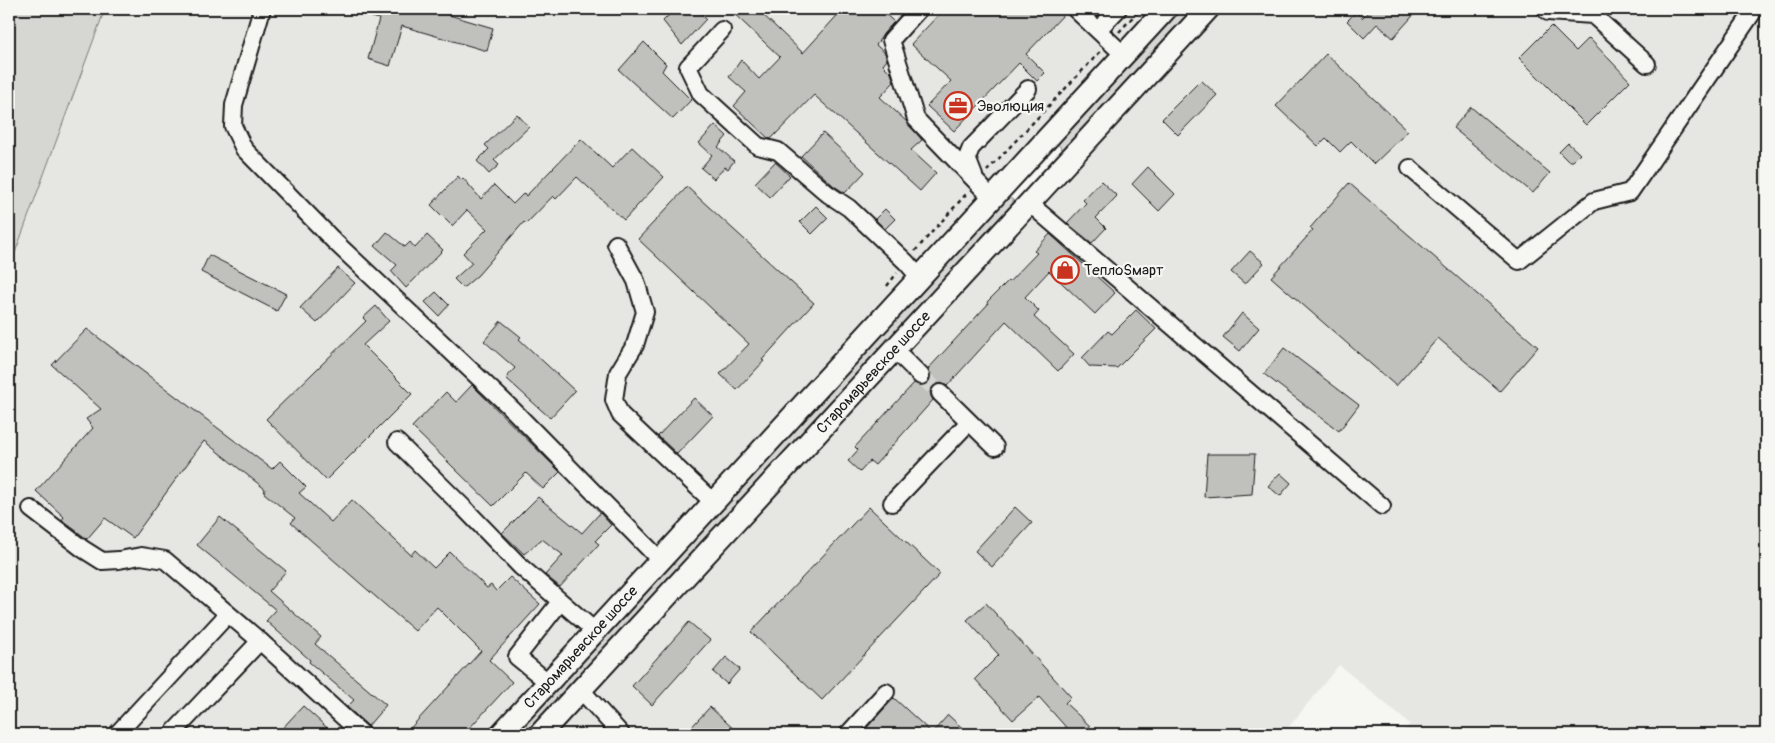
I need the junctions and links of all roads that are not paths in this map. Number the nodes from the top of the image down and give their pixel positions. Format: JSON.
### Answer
{"nodes":[{"id":1,"x":262,"y":9,"type":"edge"},
{"id":2,"x":919,"y":9,"type":"edge"},
{"id":3,"x":1075,"y":9,"type":"edge"},
{"id":4,"x":1118,"y":9,"type":"edge"},
{"id":5,"x":1166,"y":9,"type":"edge"},
{"id":6,"x":1208,"y":9,"type":"edge"},
{"id":7,"x":1545,"y":9,"type":"edge"},
{"id":8,"x":1755,"y":9,"type":"edge"},
{"id":9,"x":722,"y":30,"type":"dead end"},
{"id":10,"x":1098,"y":30,"type":"junction"},
{"id":11,"x":1117,"y":48,"type":"junction"},
{"id":12,"x":1647,"y":64,"type":"dead end"},
{"id":13,"x":1028,"y":89,"type":"dead end"},
{"id":14,"x":1024,"y":165,"type":"junction"},
{"id":15,"x":1410,"y":168,"type":"dead end"},
{"id":16,"x":977,"y":183,"type":"junction"},
{"id":17,"x":1046,"y":184,"type":"junction"},
{"id":18,"x":992,"y":198,"type":"junction"},
{"id":19,"x":1029,"y":203,"type":"junction"},
{"id":20,"x":616,"y":244,"type":"dead end"},
{"id":21,"x":920,"y":278,"type":"junction"},
{"id":22,"x":895,"y":350,"type":"junction"},
{"id":23,"x":921,"y":376,"type":"tunnel mouth"},
{"id":24,"x":940,"y":393,"type":"tunnel mouth"},
{"id":25,"x":969,"y":422,"type":"junction"},
{"id":26,"x":397,"y":442,"type":"dead end"},
{"id":27,"x":995,"y":447,"type":"dead end"},
{"id":28,"x":714,"y":503,"type":"junction"},
{"id":29,"x":892,"y":503,"type":"dead end"},
{"id":30,"x":1382,"y":506,"type":"dead end"},
{"id":31,"x":31,"y":509,"type":"dead end"},
{"id":32,"x":661,"y":561,"type":"junction"},
{"id":33,"x":560,"y":602,"type":"junction"},
{"id":34,"x":228,"y":614,"type":"junction"},
{"id":35,"x":596,"y":632,"type":"junction"},
{"id":36,"x":260,"y":641,"type":"junction"},
{"id":37,"x":549,"y":683,"type":"junction"},
{"id":38,"x":581,"y":690,"type":"junction"},
{"id":39,"x":886,"y":692,"type":"dead end"},
{"id":40,"x":116,"y":734,"type":"edge"},
{"id":41,"x":172,"y":734,"type":"edge"},
{"id":42,"x":362,"y":734,"type":"edge"},
{"id":43,"x":501,"y":734,"type":"edge"},
{"id":44,"x":540,"y":734,"type":"edge"},
{"id":45,"x":621,"y":734,"type":"edge"},
{"id":46,"x":848,"y":734,"type":"edge"}],
"edges":[{"from":1,"to":32,"type":"lane"},
{"from":2,"to":16,"type":"lane"},
{"from":3,"to":10,"type":"lane"},
{"from":4,"to":10,"type":"lane"},
{"from":5,"to":11,"type":"main road","name":"Старомарьевское шоссе"},
{"from":6,"to":17,"type":"main road","name":"Старомарьевское шоссе"},
{"from":7,"to":12,"type":"lane"},
{"from":8,"to":15,"type":"lane"},
{"from":9,"to":21,"type":"lane"},
{"from":10,"to":11,"type":"lane"},
{"from":11,"to":14,"type":"main road","name":"Старомарьевское шоссе"},
{"from":13,"to":16,"type":"lane"},
{"from":14,"to":17,"type":"main road"},
{"from":14,"to":18,"type":"main road","name":"Старомарьевское шоссе"},
{"from":16,"to":18,"type":"lane"},
{"from":17,"to":19,"type":"main road","name":"Старомарьевское шоссе"},
{"from":18,"to":21,"type":"main road","name":"Старомарьевское шоссе"},
{"from":19,"to":22,"type":"main road","name":"Старомарьевское шоссе"},
{"from":19,"to":30,"type":"lane"},
{"from":20,"to":28,"type":"lane"},
{"from":21,"to":28,"type":"main road","name":"Старомарьевское шоссе"},
{"from":22,"to":23,"type":"lane"},
{"from":22,"to":38,"type":"main road","name":"Старомарьевское шоссе"},
{"from":24,"to":25,"type":"lane"},
{"from":25,"to":27,"type":"lane"},
{"from":25,"to":29,"type":"lane"},
{"from":26,"to":33,"type":"lane"},
{"from":28,"to":32,"type":"main road","name":"Старомарьевское шоссе"},
{"from":31,"to":34,"type":"lane"},
{"from":32,"to":35,"type":"main road","name":"Старомарьевское шоссе"},
{"from":33,"to":35,"type":"lane"},
{"from":33,"to":37,"type":"lane"},
{"from":34,"to":36,"type":"lane"},
{"from":34,"to":40,"type":"lane"},
{"from":35,"to":37,"type":"main road","name":"Старомарьевское шоссе"},
{"from":36,"to":41,"type":"lane"},
{"from":36,"to":42,"type":"lane"},
{"from":37,"to":43,"type":"main road","name":"Старомарьевское шоссе"},
{"from":38,"to":44,"type":"main road","name":"Старомарьевское шоссе"},
{"from":38,"to":45,"type":"lane"},
{"from":39,"to":46,"type":"lane"}]}
